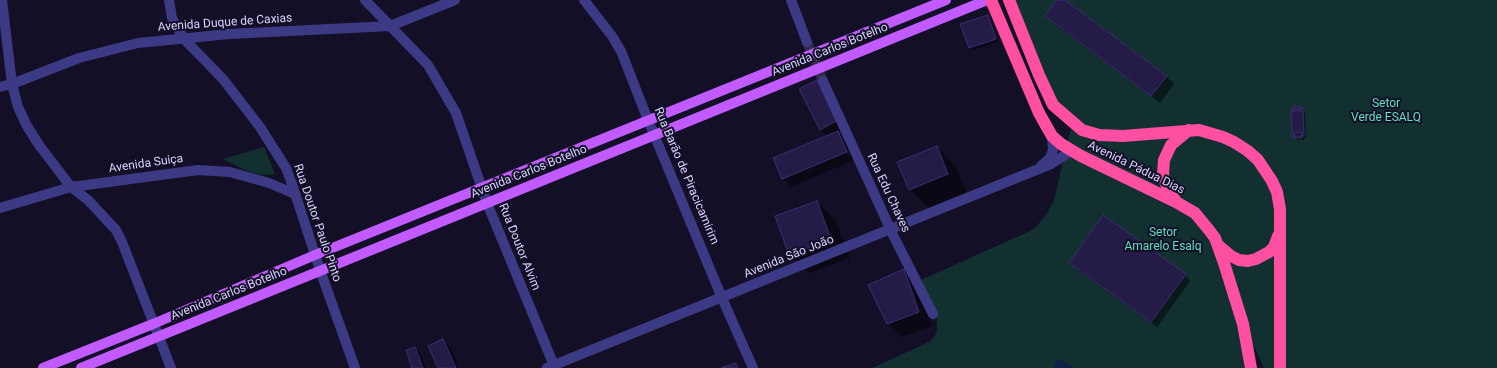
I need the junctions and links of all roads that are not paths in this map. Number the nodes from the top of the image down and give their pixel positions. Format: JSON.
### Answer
{"nodes":[{"id":1,"x":2,"y":0,"type":"edge"},
{"id":2,"x":169,"y":0,"type":"edge"},
{"id":3,"x":365,"y":0,"type":"edge"},
{"id":4,"x":455,"y":0,"type":"edge"},
{"id":5,"x":584,"y":0,"type":"edge"},
{"id":6,"x":791,"y":0,"type":"edge"},
{"id":7,"x":946,"y":0,"type":"edge"},
{"id":8,"x":987,"y":0,"type":"edge"},
{"id":9,"x":991,"y":0,"type":"edge"},
{"id":10,"x":1008,"y":0,"type":"edge"},
{"id":11,"x":390,"y":26,"type":"junction"},
{"id":12,"x":184,"y":39,"type":"junction"},
{"id":13,"x":807,"y":42,"type":"tunnel mouth"},
{"id":14,"x":823,"y":81,"type":"tunnel mouth"},
{"id":15,"x":12,"y":84,"type":"junction"},
{"id":16,"x":0,"y":87,"type":"edge"},
{"id":17,"x":648,"y":120,"type":"junction"},
{"id":18,"x":1190,"y":130,"type":"junction"},
{"id":19,"x":655,"y":135,"type":"junction"},
{"id":20,"x":1052,"y":136,"type":"junction"},
{"id":21,"x":1071,"y":151,"type":"junction"},
{"id":22,"x":1040,"y":168,"type":"junction"},
{"id":23,"x":71,"y":187,"type":"junction"},
{"id":24,"x":481,"y":188,"type":"junction"},
{"id":25,"x":296,"y":194,"type":"junction"},
{"id":26,"x":1176,"y":202,"type":"junction"},
{"id":27,"x":487,"y":203,"type":"junction"},
{"id":28,"x":0,"y":208,"type":"edge"},
{"id":29,"x":890,"y":229,"type":"junction"},
{"id":30,"x":1280,"y":230,"type":"junction"},
{"id":31,"x":1215,"y":238,"type":"junction"},
{"id":32,"x":315,"y":255,"type":"junction"},
{"id":33,"x":320,"y":270,"type":"junction"},
{"id":34,"x":722,"y":298,"type":"junction"},
{"id":35,"x":934,"y":314,"type":"dead end"},
{"id":36,"x":153,"y":324,"type":"junction"},
{"id":37,"x":158,"y":337,"type":"junction"},
{"id":38,"x":1253,"y":366,"type":"edge"},
{"id":39,"x":552,"y":367,"type":"edge"},
{"id":40,"x":43,"y":368,"type":"edge"},
{"id":41,"x":81,"y":368,"type":"edge"},
{"id":42,"x":171,"y":368,"type":"edge"},
{"id":43,"x":356,"y":368,"type":"edge"},
{"id":44,"x":753,"y":368,"type":"edge"},
{"id":45,"x":1280,"y":368,"type":"edge"}],
"edges":[{"from":1,"to":15,"type":"street"},
{"from":2,"to":12,"type":"street","name":"Rua Doutor Paulo Pinto"},
{"from":3,"to":11,"type":"street","name":"Rua Doutor Alvim"},
{"from":4,"to":11,"type":"street","name":"Avenida Duque de Caxias"},
{"from":5,"to":17,"type":"street","name":"Rua Barão de Piracicamirim"},
{"from":6,"to":13,"type":"street"},
{"from":7,"to":17,"type":"main road","name":"Avenida Carlos Botelho"},
{"from":8,"to":19,"type":"main road","name":"Avenida Carlos Botelho"},
{"from":9,"to":20,"type":"highway","name":"Avenida Pádua Dias"},
{"from":10,"to":18,"type":"highway","name":"Avenida Pádua Dias"},
{"from":11,"to":12,"type":"street","name":"Avenida Duque de Caxias"},
{"from":11,"to":24,"type":"street","name":"Rua Doutor Alvim"},
{"from":12,"to":15,"type":"street","name":"Avenida Duque de Caxias"},
{"from":12,"to":25,"type":"street","name":"Rua Doutor Paulo Pinto"},
{"from":14,"to":29,"type":"street","name":"Rua Edu Chaves"},
{"from":15,"to":16,"type":"street","name":"Avenida Duque de Caxias"},
{"from":15,"to":23,"type":"street"},
{"from":17,"to":19,"type":"street","name":"Rua Barão de Piracicamirim"},
{"from":17,"to":24,"type":"main road","name":"Avenida Carlos Botelho"},
{"from":18,"to":26,"type":"highway"},
{"from":18,"to":30,"type":"highway","name":"Avenida Pádua Dias"},
{"from":19,"to":27,"type":"main road","name":"Avenida Carlos Botelho"},
{"from":19,"to":34,"type":"street","name":"Rua Barão de Piracicamirim"},
{"from":20,"to":21,"type":"highway","name":"Avenida Pádua Dias"},
{"from":20,"to":22,"type":"street"},
{"from":21,"to":22,"type":"street","name":"Avenida São João"},
{"from":21,"to":26,"type":"highway","name":"Avenida Pádua Dias"},
{"from":22,"to":29,"type":"street","name":"Avenida São João"},
{"from":23,"to":25,"type":"street","name":"Avenida Suiça"},
{"from":23,"to":28,"type":"street","name":"Avenida Suiça"},
{"from":23,"to":36,"type":"street"},
{"from":24,"to":27,"type":"street","name":"Rua Doutor Alvim"},
{"from":24,"to":32,"type":"main road","name":"Avenida Carlos Botelho"},
{"from":25,"to":32,"type":"street","name":"Rua Doutor Paulo Pinto"},
{"from":26,"to":31,"type":"highway","name":"Avenida Pádua Dias"},
{"from":27,"to":33,"type":"main road","name":"Avenida Carlos Botelho"},
{"from":27,"to":39,"type":"street","name":"Rua Doutor Alvim"},
{"from":29,"to":34,"type":"street","name":"Avenida São João"},
{"from":29,"to":35,"type":"street","name":"Rua Edu Chaves"},
{"from":30,"to":31,"type":"highway"},
{"from":30,"to":45,"type":"highway","name":"Avenida Pádua Dias"},
{"from":31,"to":38,"type":"highway","name":"Avenida Pádua Dias"},
{"from":32,"to":33,"type":"street","name":"Rua Doutor Paulo Pinto"},
{"from":32,"to":36,"type":"main road","name":"Avenida Carlos Botelho"},
{"from":33,"to":37,"type":"main road","name":"Avenida Carlos Botelho"},
{"from":33,"to":43,"type":"street","name":"Rua Doutor Paulo Pinto"},
{"from":34,"to":39,"type":"street","name":"Avenida São João"},
{"from":34,"to":44,"type":"street","name":"Rua Barão de Piracicamirim"},
{"from":36,"to":37,"type":"street"},
{"from":36,"to":40,"type":"main road","name":"Avenida Carlos Botelho"},
{"from":37,"to":41,"type":"main road","name":"Avenida Carlos Botelho"},
{"from":37,"to":42,"type":"street"}]}
